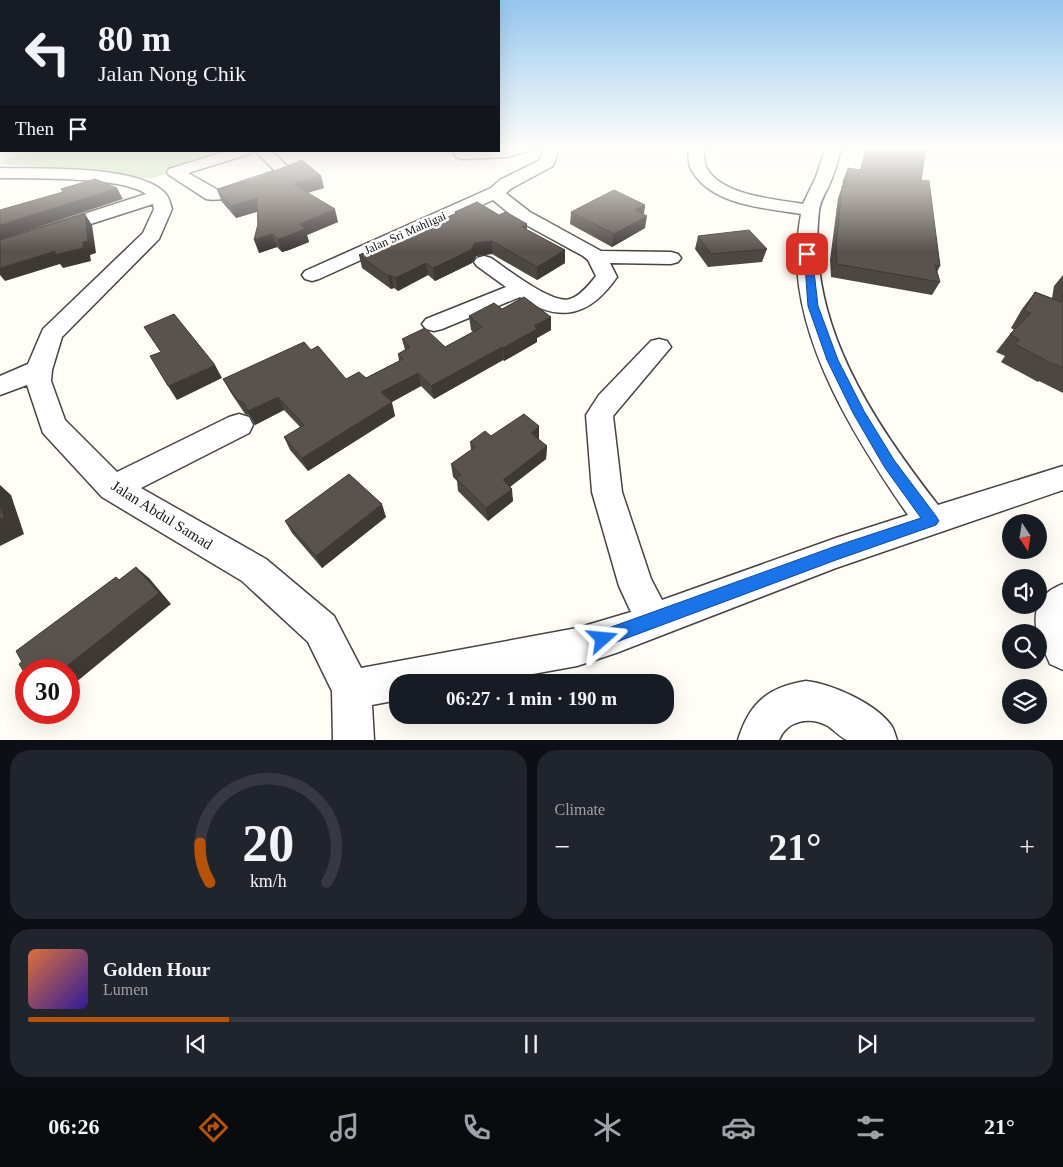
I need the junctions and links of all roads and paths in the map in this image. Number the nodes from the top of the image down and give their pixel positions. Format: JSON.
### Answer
{"nodes":[{"id":1,"x":128,"y":182,"type":"edge"},
{"id":2,"x":170,"y":182,"type":"edge"},
{"id":3,"x":191,"y":182,"type":"edge"},
{"id":4,"x":258,"y":182,"type":"edge"},
{"id":5,"x":511,"y":182,"type":"edge"},
{"id":6,"x":709,"y":182,"type":"edge"},
{"id":7,"x":821,"y":182,"type":"edge"},
{"id":8,"x":153,"y":192,"type":"junction"},
{"id":9,"x":497,"y":192,"type":"junction"},
{"id":10,"x":810,"y":210,"type":"junction"},
{"id":11,"x":0,"y":247,"type":"edge"},
{"id":12,"x":596,"y":258,"type":"junction"},
{"id":13,"x":671,"y":258,"type":"dead end"},
{"id":14,"x":484,"y":262,"type":"dead end"},
{"id":15,"x":312,"y":275,"type":"dead end"},
{"id":16,"x":522,"y":288,"type":"junction"},
{"id":17,"x":434,"y":324,"type":"dead end"},
{"id":18,"x":659,"y":347,"type":"dead end"},
{"id":19,"x":39,"y":370,"type":"junction"},
{"id":20,"x":0,"y":386,"type":"edge"},
{"id":21,"x":239,"y":425,"type":"dead end"},
{"id":22,"x":1063,"y":478,"type":"edge"},
{"id":23,"x":113,"y":488,"type":"junction"},
{"id":24,"x":931,"y":521,"type":"junction"},
{"id":25,"x":1063,"y":601,"type":"edge"},
{"id":26,"x":654,"y":621,"type":"junction"},
{"id":27,"x":1063,"y":652,"type":"edge"},
{"id":28,"x":351,"y":689,"type":"junction"},
{"id":29,"x":354,"y":740,"type":"edge"},
{"id":30,"x":758,"y":740,"type":"edge"},
{"id":31,"x":877,"y":740,"type":"edge"}],
"edges":[{"from":1,"to":8,"type":"street"},
{"from":2,"to":8,"type":"street"},
{"from":3,"to":4,"type":"street"},
{"from":5,"to":9,"type":"street","name":"Jalan Sri Mahligai"},
{"from":6,"to":10,"type":"street"},
{"from":7,"to":10,"type":"street"},
{"from":8,"to":11,"type":"street"},
{"from":8,"to":19,"type":"street","name":"Jalan Abdul Samad"},
{"from":9,"to":12,"type":"street"},
{"from":9,"to":15,"type":"street","name":"Jalan Sri Mahligai"},
{"from":10,"to":24,"type":"street"},
{"from":12,"to":13,"type":"street"},
{"from":12,"to":16,"type":"street"},
{"from":14,"to":16,"type":"street"},
{"from":16,"to":17,"type":"street"},
{"from":18,"to":26,"type":"street"},
{"from":19,"to":20,"type":"street"},
{"from":19,"to":23,"type":"street","name":"Jalan Abdul Samad"},
{"from":21,"to":23,"type":"street"},
{"from":22,"to":24,"type":"street"},
{"from":23,"to":28,"type":"street","name":"Jalan Abdul Samad"},
{"from":24,"to":26,"type":"street"},
{"from":25,"to":27,"type":"street"},
{"from":26,"to":28,"type":"street"},
{"from":28,"to":29,"type":"street","name":"Jalan Abdul Samad"},
{"from":30,"to":31,"type":"street"}]}
